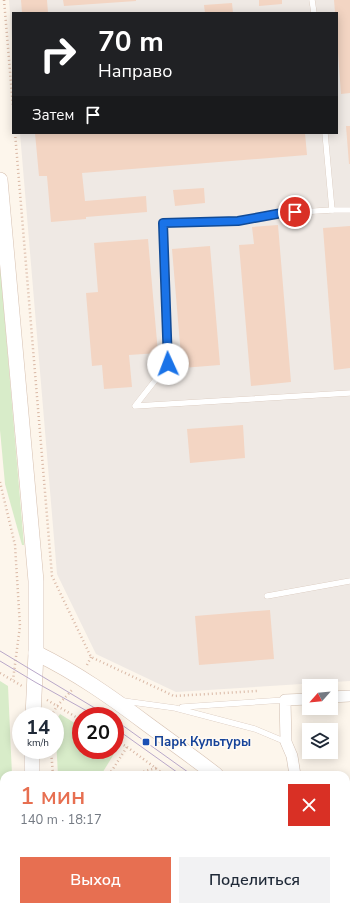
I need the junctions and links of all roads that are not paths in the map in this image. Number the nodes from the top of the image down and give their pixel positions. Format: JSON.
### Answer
{"nodes":[{"id":1,"x":312,"y":0,"type":"edge"},
{"id":2,"x":314,"y":12,"type":"edge"},
{"id":3,"x":325,"y":134,"type":"edge"},
{"id":4,"x":0,"y":180,"type":"edge"},
{"id":5,"x":332,"y":210,"type":"junction"},
{"id":6,"x":350,"y":210,"type":"edge"},
{"id":7,"x":350,"y":393,"type":"edge"},
{"id":8,"x":350,"y":581,"type":"edge"},
{"id":9,"x":267,"y":596,"type":"dead end"},
{"id":10,"x":36,"y":653,"type":"junction"},
{"id":11,"x":350,"y":696,"type":"edge"},
{"id":12,"x":338,"y":697,"type":"edge"},
{"id":13,"x":302,"y":699,"type":"edge"},
{"id":14,"x":115,"y":700,"type":"junction"},
{"id":15,"x":285,"y":700,"type":"junction"},
{"id":16,"x":33,"y":707,"type":"edge"},
{"id":17,"x":175,"y":708,"type":"junction"},
{"id":18,"x":286,"y":742,"type":"junction"},
{"id":19,"x":32,"y":759,"type":"edge"},
{"id":20,"x":32,"y":771,"type":"edge"},
{"id":21,"x":211,"y":771,"type":"edge"},
{"id":22,"x":294,"y":771,"type":"edge"}],
"edges":[{"from":1,"to":2,"type":"lane"},
{"from":3,"to":5,"type":"lane"},
{"from":4,"to":10,"type":"main road"},
{"from":5,"to":6,"type":"lane"},
{"from":5,"to":7,"type":"lane"},
{"from":8,"to":9,"type":"lane"},
{"from":10,"to":14,"type":"main road"},
{"from":10,"to":16,"type":"main road"},
{"from":11,"to":12,"type":"street"},
{"from":13,"to":15,"type":"street"},
{"from":14,"to":17,"type":"lane"},
{"from":14,"to":21,"type":"main road"},
{"from":15,"to":17,"type":"lane"},
{"from":15,"to":18,"type":"street"},
{"from":17,"to":18,"type":"lane"},
{"from":18,"to":22,"type":"street"},
{"from":19,"to":20,"type":"main road"}]}
